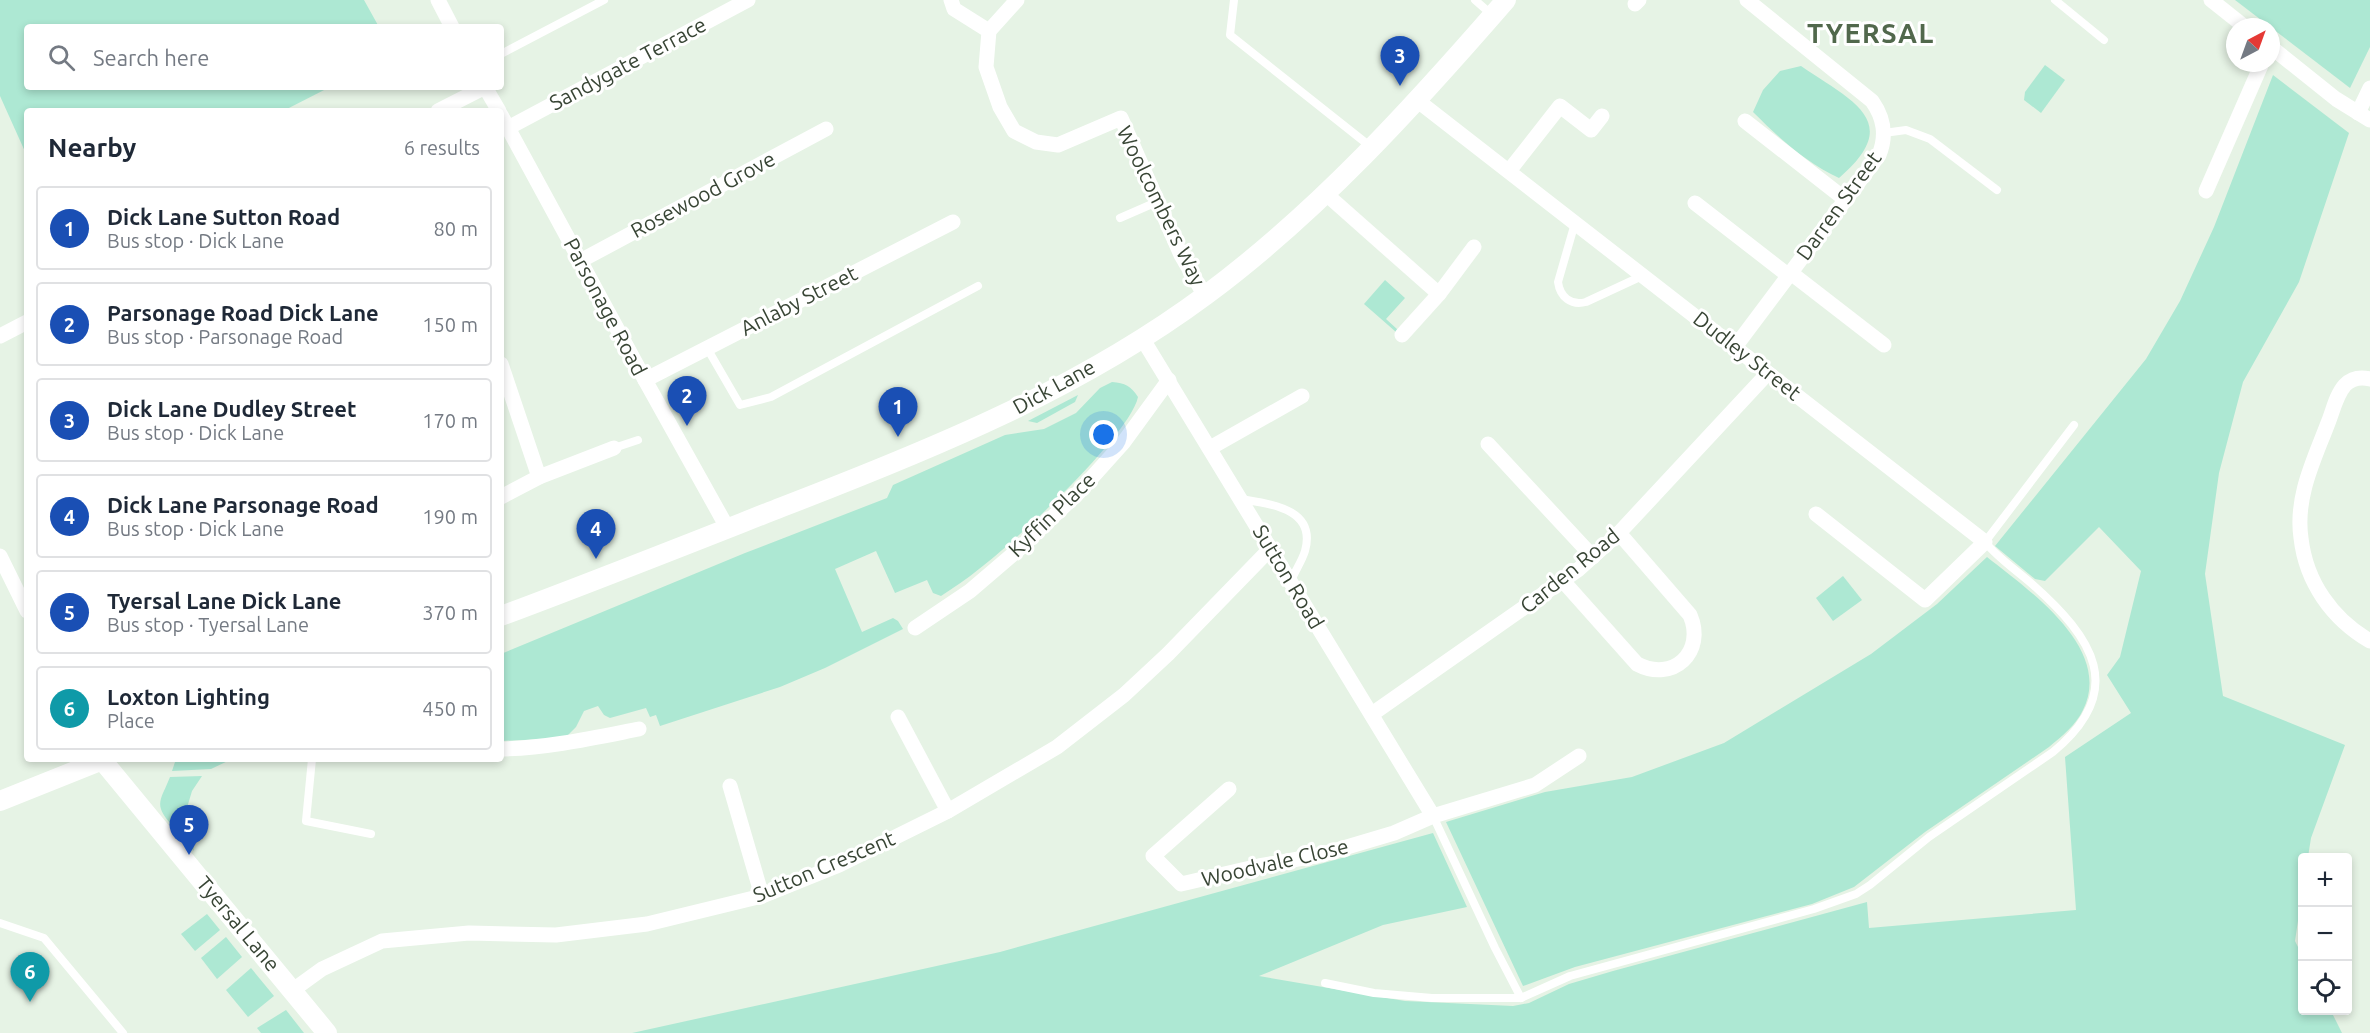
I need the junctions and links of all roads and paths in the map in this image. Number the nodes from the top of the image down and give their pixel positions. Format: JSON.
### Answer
{"nodes":[{"id":1,"x":604,"y":0,"type":"edge"},
{"id":2,"x":748,"y":0,"type":"edge"},
{"id":3,"x":951,"y":0,"type":"edge"},
{"id":4,"x":1017,"y":0,"type":"edge"},
{"id":5,"x":1234,"y":0,"type":"edge"},
{"id":6,"x":1475,"y":0,"type":"edge"},
{"id":7,"x":1506,"y":0,"type":"edge"},
{"id":8,"x":1747,"y":0,"type":"edge"},
{"id":9,"x":2055,"y":0,"type":"edge"},
{"id":10,"x":2211,"y":0,"type":"edge"},
{"id":11,"x":441,"y":1,"type":"edge"},
{"id":12,"x":1493,"y":15,"type":"junction"},
{"id":13,"x":2234,"y":18,"type":"edge"},
{"id":14,"x":452,"y":24,"type":"edge"},
{"id":15,"x":989,"y":31,"type":"junction"},
{"id":16,"x":2104,"y":40,"type":"dead end"},
{"id":17,"x":504,"y":52,"type":"edge"},
{"id":18,"x":2280,"y":54,"type":"edge"},
{"id":19,"x":2258,"y":72,"type":"edge"},
{"id":20,"x":2370,"y":88,"type":"edge"},
{"id":21,"x":479,"y":90,"type":"edge"},
{"id":22,"x":487,"y":90,"type":"edge"},
{"id":23,"x":1418,"y":101,"type":"junction"},
{"id":24,"x":444,"y":108,"type":"edge"},
{"id":25,"x":497,"y":108,"type":"edge"},
{"id":26,"x":1602,"y":116,"type":"dead end"},
{"id":27,"x":2364,"y":117,"type":"edge"},
{"id":28,"x":1745,"y":121,"type":"dead end"},
{"id":29,"x":505,"y":122,"type":"edge"},
{"id":30,"x":826,"y":129,"type":"dead end"},
{"id":31,"x":1884,"y":133,"type":"junction"},
{"id":32,"x":1372,"y":148,"type":"junction"},
{"id":33,"x":1509,"y":171,"type":"junction"},
{"id":34,"x":1996,"y":190,"type":"dead end"},
{"id":35,"x":2206,"y":191,"type":"dead end"},
{"id":36,"x":1326,"y":194,"type":"junction"},
{"id":37,"x":1846,"y":200,"type":"junction"},
{"id":38,"x":1159,"y":201,"type":"junction"},
{"id":39,"x":1695,"y":203,"type":"dead end"},
{"id":40,"x":1120,"y":218,"type":"dead end"},
{"id":41,"x":953,"y":222,"type":"dead end"},
{"id":42,"x":1575,"y":223,"type":"junction"},
{"id":43,"x":1474,"y":247,"type":"dead end"},
{"id":44,"x":580,"y":261,"type":"junction"},
{"id":45,"x":1790,"y":274,"type":"junction"},
{"id":46,"x":1642,"y":275,"type":"junction"},
{"id":47,"x":978,"y":286,"type":"dead end"},
{"id":48,"x":1439,"y":294,"type":"junction"},
{"id":49,"x":1205,"y":296,"type":"junction"},
{"id":50,"x":24,"y":324,"type":"edge"},
{"id":51,"x":1402,"y":335,"type":"dead end"},
{"id":52,"x":0,"y":336,"type":"edge"},
{"id":53,"x":1142,"y":338,"type":"junction"},
{"id":54,"x":1884,"y":345,"type":"dead end"},
{"id":55,"x":1735,"y":347,"type":"junction"},
{"id":56,"x":707,"y":348,"type":"junction"},
{"id":57,"x":504,"y":373,"type":"edge"},
{"id":58,"x":1768,"y":373,"type":"junction"},
{"id":59,"x":2370,"y":379,"type":"edge"},
{"id":60,"x":645,"y":380,"type":"junction"},
{"id":61,"x":1169,"y":380,"type":"junction"},
{"id":62,"x":1302,"y":396,"type":"dead end"},
{"id":63,"x":2074,"y":425,"type":"dead end"},
{"id":64,"x":638,"y":440,"type":"dead end"},
{"id":65,"x":1488,"y":444,"type":"dead end"},
{"id":66,"x":614,"y":448,"type":"joint"},
{"id":67,"x":1210,"y":448,"type":"junction"},
{"id":68,"x":539,"y":477,"type":"junction"},
{"id":69,"x":504,"y":495,"type":"edge"},
{"id":70,"x":1241,"y":499,"type":"junction"},
{"id":71,"x":1816,"y":514,"type":"dead end"},
{"id":72,"x":728,"y":529,"type":"junction"},
{"id":73,"x":1619,"y":533,"type":"junction"},
{"id":74,"x":1984,"y":542,"type":"junction"},
{"id":75,"x":1271,"y":548,"type":"junction"},
{"id":76,"x":1593,"y":557,"type":"junction"},
{"id":77,"x":0,"y":558,"type":"edge"},
{"id":78,"x":1291,"y":581,"type":"junction"},
{"id":79,"x":1563,"y":581,"type":"junction"},
{"id":80,"x":24,"y":602,"type":"edge"},
{"id":81,"x":504,"y":615,"type":"edge"},
{"id":82,"x":915,"y":628,"type":"dead end"},
{"id":83,"x":2370,"y":641,"type":"edge"},
{"id":84,"x":1372,"y":714,"type":"junction"},
{"id":85,"x":898,"y":717,"type":"dead end"},
{"id":86,"x":639,"y":729,"type":"dead end"},
{"id":87,"x":504,"y":749,"type":"edge"},
{"id":88,"x":1579,"y":756,"type":"dead end"},
{"id":89,"x":96,"y":762,"type":"edge"},
{"id":90,"x":105,"y":762,"type":"edge"},
{"id":91,"x":312,"y":762,"type":"edge"},
{"id":92,"x":730,"y":786,"type":"dead end"},
{"id":93,"x":1229,"y":789,"type":"dead end"},
{"id":94,"x":0,"y":801,"type":"edge"},
{"id":95,"x":948,"y":811,"type":"junction"},
{"id":96,"x":1433,"y":816,"type":"junction"},
{"id":97,"x":371,"y":834,"type":"dead end"},
{"id":98,"x":762,"y":896,"type":"junction"},
{"id":99,"x":0,"y":923,"type":"edge"},
{"id":100,"x":1325,"y":983,"type":"dead end"},
{"id":101,"x":293,"y":990,"type":"junction"},
{"id":102,"x":1521,"y":998,"type":"junction"},
{"id":103,"x":123,"y":1033,"type":"edge"},
{"id":104,"x":327,"y":1033,"type":"edge"}],
"edges":[{"from":1,"to":17,"type":"lane"},
{"from":2,"to":29,"type":"street","name":"Sandygate Terrace"},
{"from":3,"to":15,"type":"street"},
{"from":4,"to":15,"type":"street"},
{"from":5,"to":32,"type":"lane"},
{"from":6,"to":12,"type":"lane"},
{"from":7,"to":12,"type":"street","name":"Dick Lane"},
{"from":8,"to":31,"type":"street","name":"Darren Street"},
{"from":9,"to":16,"type":"lane"},
{"from":10,"to":13,"type":"street"},
{"from":11,"to":14,"type":"street"},
{"from":12,"to":23,"type":"street","name":"Dick Lane"},
{"from":15,"to":38,"type":"street","name":"Woolcombers Way"},
{"from":18,"to":27,"type":"street"},
{"from":19,"to":35,"type":"street"},
{"from":20,"to":27,"type":"street"},
{"from":21,"to":24,"type":"street"},
{"from":22,"to":25,"type":"street"},
{"from":23,"to":32,"type":"street","name":"Dick Lane"},
{"from":23,"to":33,"type":"street","name":"Dudley Street"},
{"from":26,"to":33,"type":"street"},
{"from":28,"to":37,"type":"street"},
{"from":29,"to":44,"type":"street","name":"Parsonage Road"},
{"from":30,"to":44,"type":"street","name":"Rosewood Grove"},
{"from":31,"to":34,"type":"lane"},
{"from":31,"to":37,"type":"street","name":"Darren Street"},
{"from":32,"to":36,"type":"street","name":"Dick Lane"},
{"from":33,"to":42,"type":"street","name":"Dudley Street"},
{"from":36,"to":48,"type":"street"},
{"from":36,"to":49,"type":"street","name":"Dick Lane"},
{"from":37,"to":45,"type":"street","name":"Darren Street"},
{"from":38,"to":40,"type":"lane"},
{"from":38,"to":49,"type":"street","name":"Woolcombers Way"},
{"from":39,"to":45,"type":"street"},
{"from":41,"to":56,"type":"street","name":"Anlaby Street"},
{"from":42,"to":46,"type":"street","name":"Dudley Street"},
{"from":42,"to":46,"type":"lane"},
{"from":43,"to":48,"type":"street"},
{"from":44,"to":60,"type":"street","name":"Parsonage Road"},
{"from":45,"to":54,"type":"street"},
{"from":45,"to":55,"type":"street","name":"Darren Street"},
{"from":46,"to":55,"type":"street","name":"Dudley Street"},
{"from":47,"to":56,"type":"lane"},
{"from":48,"to":51,"type":"street"},
{"from":49,"to":53,"type":"street","name":"Dick Lane"},
{"from":50,"to":52,"type":"street"},
{"from":53,"to":61,"type":"street","name":"Sutton Road"},
{"from":53,"to":72,"type":"street","name":"Dick Lane"},
{"from":55,"to":58,"type":"street","name":"Dudley Street"},
{"from":56,"to":60,"type":"street","name":"Anlaby Street"},
{"from":57,"to":68,"type":"street"},
{"from":58,"to":73,"type":"street","name":"Carden Road"},
{"from":58,"to":74,"type":"street","name":"Dudley Street"},
{"from":59,"to":83,"type":"street"},
{"from":60,"to":72,"type":"street","name":"Parsonage Road"},
{"from":61,"to":67,"type":"street","name":"Sutton Road"},
{"from":61,"to":82,"type":"street","name":"Kyffin Place"},
{"from":62,"to":67,"type":"street"},
{"from":63,"to":74,"type":"lane"},
{"from":64,"to":66,"type":"lane"},
{"from":65,"to":76,"type":"street"},
{"from":66,"to":68,"type":"street"},
{"from":67,"to":70,"type":"street","name":"Sutton Road"},
{"from":68,"to":69,"type":"street"},
{"from":70,"to":75,"type":"street","name":"Sutton Road"},
{"from":70,"to":78,"type":"lane"},
{"from":71,"to":74,"type":"street"},
{"from":72,"to":81,"type":"street","name":"Dick Lane"},
{"from":73,"to":76,"type":"street","name":"Carden Road"},
{"from":73,"to":79,"type":"street"},
{"from":74,"to":102,"type":"lane"},
{"from":75,"to":78,"type":"street","name":"Sutton Road"},
{"from":75,"to":95,"type":"street","name":"Sutton Crescent"},
{"from":76,"to":79,"type":"street","name":"Carden Road"},
{"from":77,"to":80,"type":"street"},
{"from":78,"to":84,"type":"street","name":"Sutton Road"},
{"from":79,"to":84,"type":"street","name":"Carden Road"},
{"from":84,"to":96,"type":"street","name":"Sutton Road"},
{"from":85,"to":95,"type":"street"},
{"from":86,"to":87,"type":"street"},
{"from":88,"to":96,"type":"street"},
{"from":89,"to":94,"type":"street"},
{"from":90,"to":101,"type":"street","name":"Tyersal Lane"},
{"from":91,"to":97,"type":"lane"},
{"from":92,"to":98,"type":"street"},
{"from":93,"to":96,"type":"street","name":"Woodvale Close"},
{"from":95,"to":98,"type":"street","name":"Sutton Crescent"},
{"from":96,"to":102,"type":"lane"},
{"from":98,"to":101,"type":"street","name":"Sutton Crescent"},
{"from":99,"to":103,"type":"lane"},
{"from":100,"to":102,"type":"lane"},
{"from":101,"to":104,"type":"street","name":"Tyersal Lane"}]}
